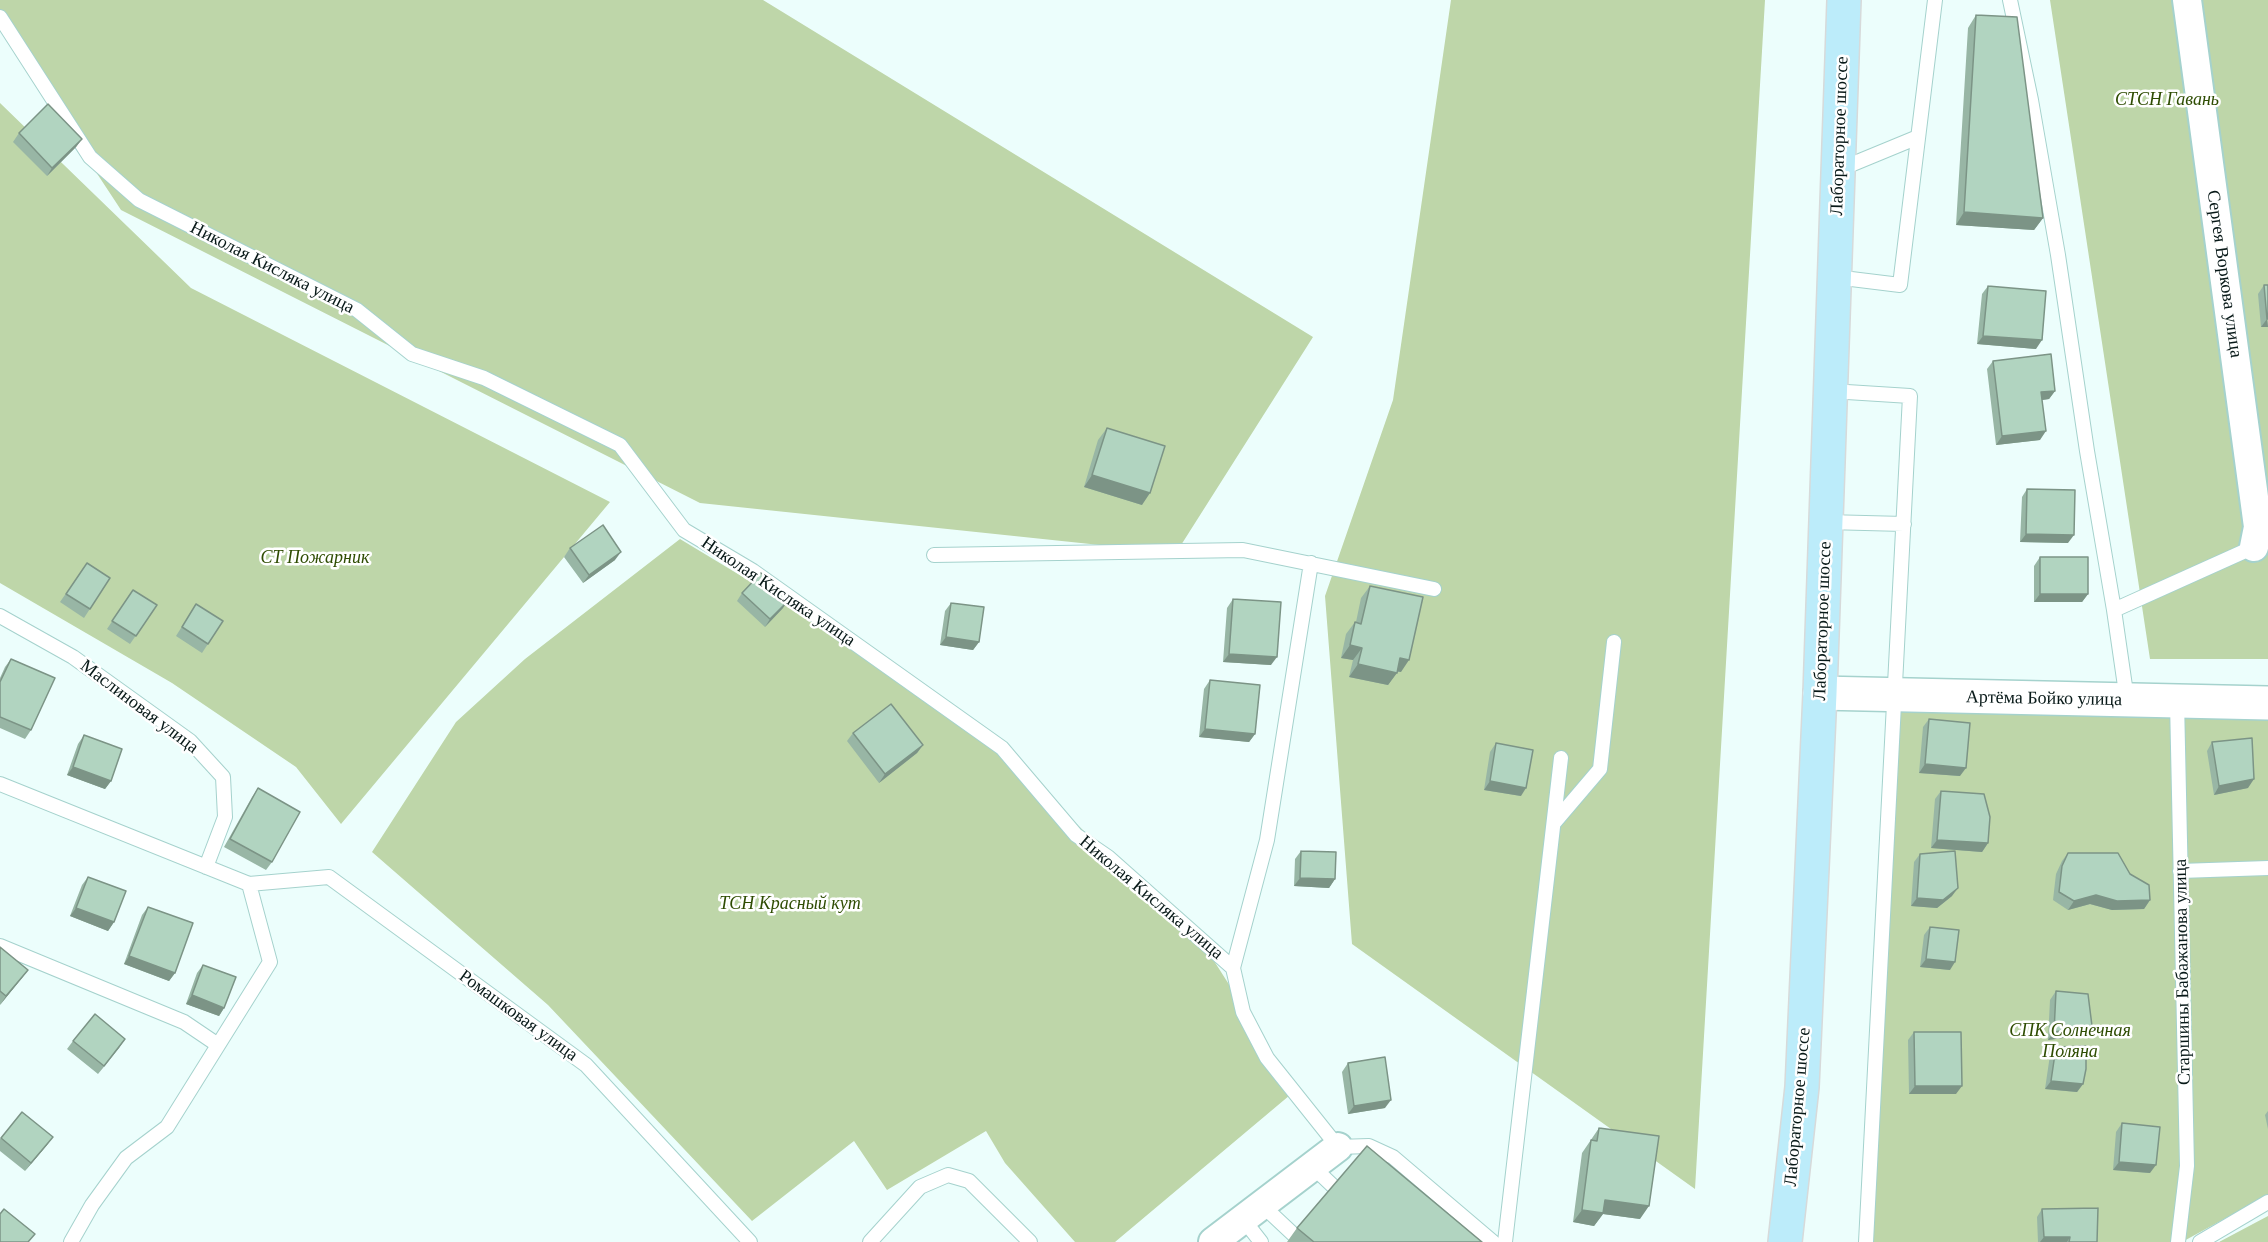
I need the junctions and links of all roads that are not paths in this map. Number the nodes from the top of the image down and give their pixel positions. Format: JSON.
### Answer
{"nodes":[{"id":1,"x":1844,"y":0,"type":"edge"},
{"id":2,"x":1935,"y":0,"type":"edge"},
{"id":3,"x":2010,"y":0,"type":"edge"},
{"id":4,"x":2187,"y":0,"type":"edge"},
{"id":5,"x":0,"y":17,"type":"edge"},
{"id":6,"x":1918,"y":137,"type":"junction"},
{"id":7,"x":1838,"y":170,"type":"junction"},
{"id":8,"x":1834,"y":277,"type":"junction"},
{"id":9,"x":1831,"y":391,"type":"junction"},
{"id":10,"x":1826,"y":522,"type":"junction"},
{"id":11,"x":1904,"y":524,"type":"junction"},
{"id":12,"x":2254,"y":548,"type":"joint"},
{"id":13,"x":934,"y":555,"type":"dead end"},
{"id":14,"x":1311,"y":563,"type":"junction"},
{"id":15,"x":1434,"y":589,"type":"dead end"},
{"id":16,"x":2114,"y":610,"type":"junction"},
{"id":17,"x":0,"y":616,"type":"edge"},
{"id":18,"x":1614,"y":642,"type":"dead end"},
{"id":19,"x":1820,"y":693,"type":"junction"},
{"id":20,"x":1896,"y":695,"type":"junction"},
{"id":21,"x":2127,"y":701,"type":"junction"},
{"id":22,"x":2177,"y":701,"type":"junction"},
{"id":23,"x":2268,"y":703,"type":"edge"},
{"id":24,"x":1561,"y":758,"type":"dead end"},
{"id":25,"x":0,"y":784,"type":"edge"},
{"id":26,"x":1554,"y":823,"type":"junction"},
{"id":27,"x":206,"y":867,"type":"junction"},
{"id":28,"x":2268,"y":868,"type":"edge"},
{"id":29,"x":2180,"y":871,"type":"junction"},
{"id":30,"x":249,"y":884,"type":"junction"},
{"id":31,"x":0,"y":946,"type":"edge"},
{"id":32,"x":1233,"y":968,"type":"junction"},
{"id":33,"x":218,"y":1045,"type":"junction"},
{"id":34,"x":1338,"y":1147,"type":"junction"},
{"id":35,"x":1313,"y":1167,"type":"junction"},
{"id":36,"x":1334,"y":1187,"type":"edge"},
{"id":37,"x":2268,"y":1202,"type":"edge"},
{"id":38,"x":1252,"y":1212,"type":"junction"},
{"id":39,"x":1294,"y":1235,"type":"dead end"},
{"id":40,"x":746,"y":1239,"type":"edge"},
{"id":41,"x":71,"y":1242,"type":"edge"},
{"id":42,"x":870,"y":1242,"type":"edge"},
{"id":43,"x":1030,"y":1242,"type":"edge"},
{"id":44,"x":1213,"y":1242,"type":"edge"},
{"id":45,"x":1261,"y":1242,"type":"edge"},
{"id":46,"x":1493,"y":1242,"type":"edge"},
{"id":47,"x":1505,"y":1242,"type":"edge"},
{"id":48,"x":1785,"y":1242,"type":"edge"},
{"id":49,"x":1866,"y":1242,"type":"edge"},
{"id":50,"x":2178,"y":1242,"type":"edge"},
{"id":51,"x":2200,"y":1242,"type":"edge"}],
"edges":[{"from":1,"to":7,"type":"main road","name":"Лабораторное шоссе"},
{"from":2,"to":6,"type":"lane"},
{"from":3,"to":16,"type":"lane"},
{"from":4,"to":12,"type":"street","name":"Сергея Воркова улица"},
{"from":5,"to":32,"type":"lane","name":"Николая Кисляка улица"},
{"from":6,"to":7,"type":"lane"},
{"from":6,"to":8,"type":"lane"},
{"from":7,"to":8,"type":"main road","name":"Лабораторное шоссе"},
{"from":8,"to":9,"type":"main road","name":"Лабораторное шоссе"},
{"from":9,"to":10,"type":"main road","name":"Лабораторное шоссе"},
{"from":9,"to":11,"type":"lane"},
{"from":10,"to":11,"type":"lane"},
{"from":10,"to":19,"type":"main road","name":"Лабораторное шоссе"},
{"from":11,"to":20,"type":"lane"},
{"from":12,"to":16,"type":"lane"},
{"from":13,"to":14,"type":"lane"},
{"from":14,"to":15,"type":"lane"},
{"from":14,"to":32,"type":"lane"},
{"from":16,"to":21,"type":"lane"},
{"from":17,"to":27,"type":"lane","name":"Маслиновая улица"},
{"from":18,"to":26,"type":"lane"},
{"from":19,"to":20,"type":"main road","name":"Артёма Бойко улица"},
{"from":19,"to":48,"type":"main road","name":"Лабораторное шоссе"},
{"from":20,"to":21,"type":"main road","name":"Артёма Бойко улица"},
{"from":20,"to":49,"type":"lane"},
{"from":21,"to":22,"type":"main road","name":"Артёма Бойко улица"},
{"from":22,"to":23,"type":"main road","name":"Артёма Бойко улица"},
{"from":22,"to":29,"type":"lane","name":"Старшины Бабажанова улица"},
{"from":24,"to":26,"type":"lane"},
{"from":25,"to":27,"type":"lane","name":"Ромашковая улица"},
{"from":26,"to":47,"type":"lane"},
{"from":27,"to":30,"type":"lane","name":"Ромашковая улица"},
{"from":28,"to":29,"type":"lane"},
{"from":29,"to":50,"type":"lane","name":"Старшины Бабажанова улица"},
{"from":30,"to":33,"type":"lane"},
{"from":30,"to":40,"type":"lane","name":"Ромашковая улица"},
{"from":31,"to":33,"type":"lane"},
{"from":32,"to":34,"type":"lane","name":"Николая Кисляка улица"},
{"from":33,"to":41,"type":"lane"},
{"from":34,"to":35,"type":"street"},
{"from":34,"to":46,"type":"lane"},
{"from":35,"to":36,"type":"lane"},
{"from":35,"to":38,"type":"street"},
{"from":37,"to":51,"type":"lane"},
{"from":38,"to":39,"type":"lane"},
{"from":38,"to":44,"type":"street"},
{"from":38,"to":45,"type":"lane"},
{"from":42,"to":43,"type":"lane"}]}
